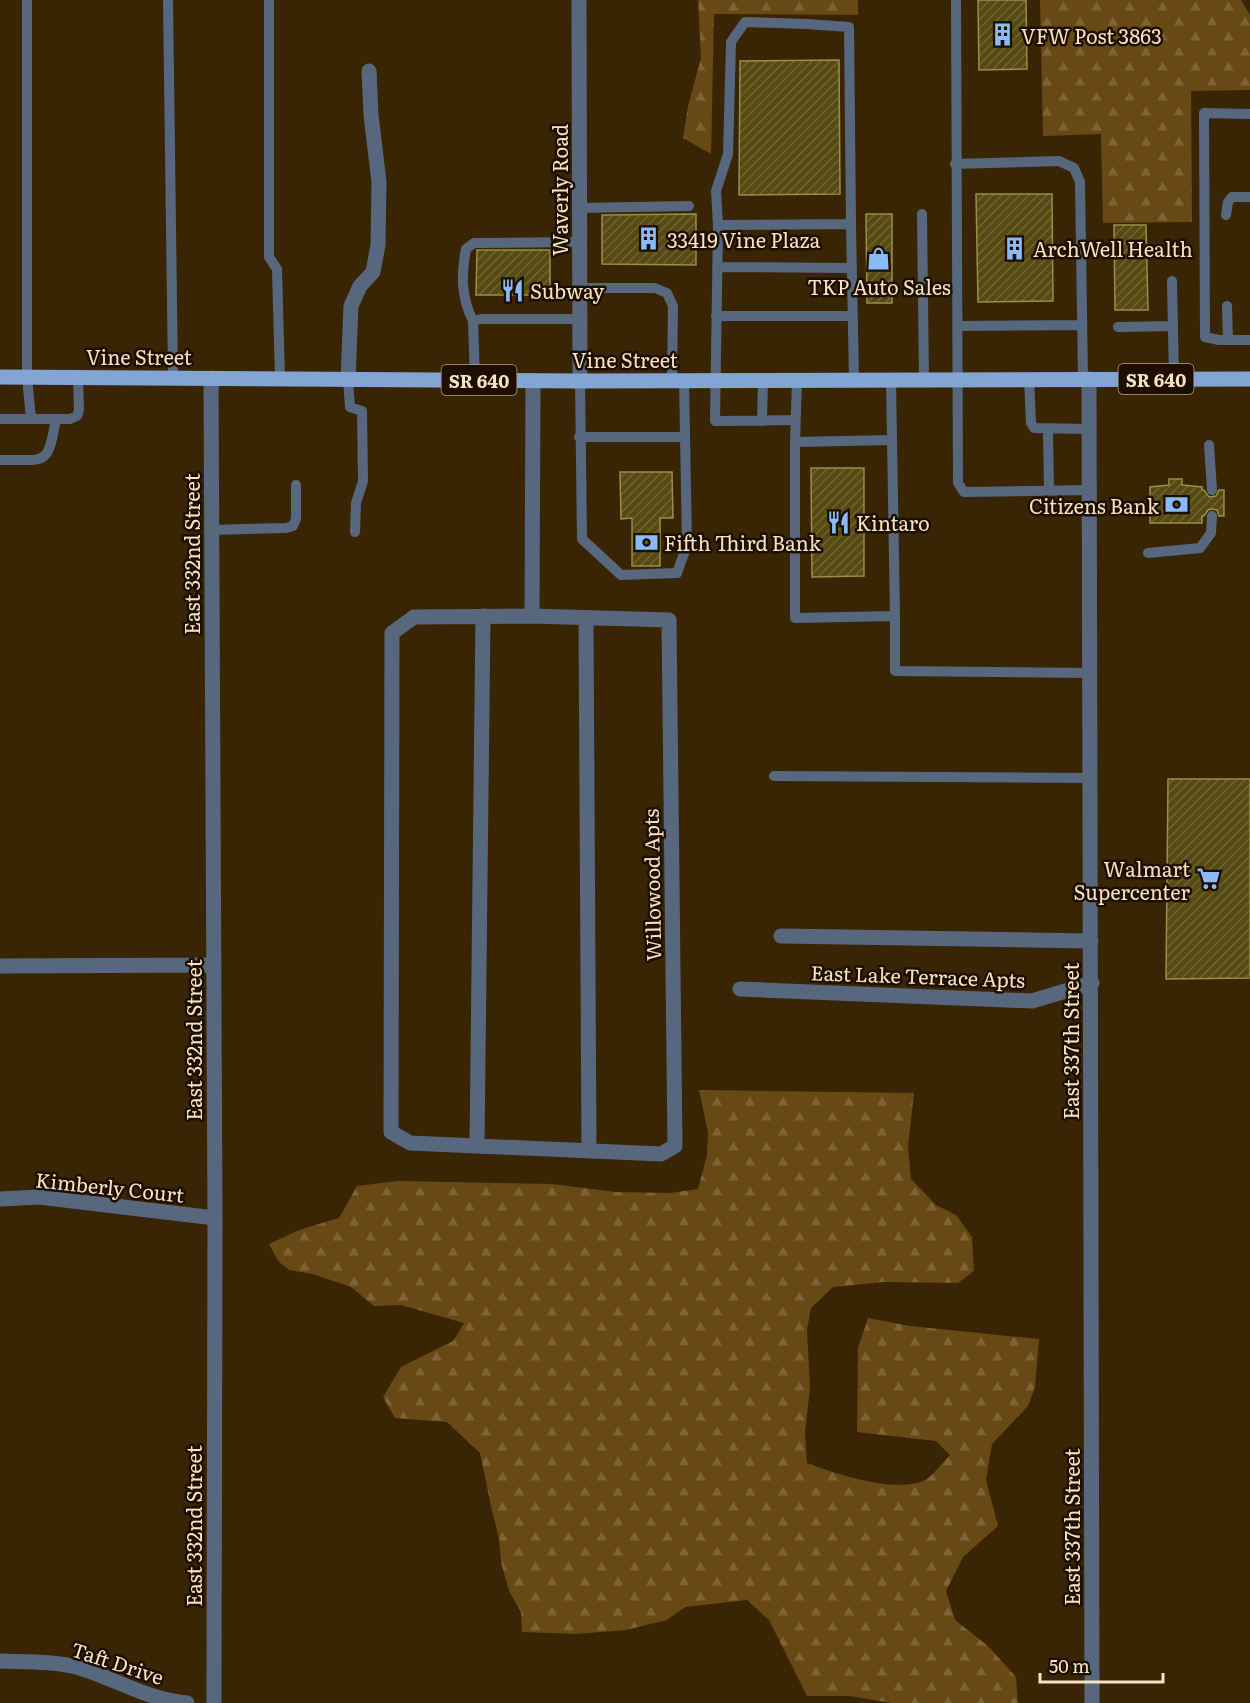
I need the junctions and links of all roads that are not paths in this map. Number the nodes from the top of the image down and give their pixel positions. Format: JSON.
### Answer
{"nodes":[{"id":1,"x":27,"y":0,"type":"edge"},
{"id":2,"x":168,"y":0,"type":"edge"},
{"id":3,"x":269,"y":0,"type":"edge"},
{"id":4,"x":579,"y":0,"type":"edge"},
{"id":5,"x":956,"y":0,"type":"edge"},
{"id":6,"x":369,"y":71,"type":"dead end"},
{"id":7,"x":1250,"y":114,"type":"edge"},
{"id":8,"x":955,"y":164,"type":"junction"},
{"id":9,"x":1250,"y":197,"type":"edge"},
{"id":10,"x":690,"y":206,"type":"dead end"},
{"id":11,"x":580,"y":208,"type":"junction"},
{"id":12,"x":922,"y":214,"type":"dead end"},
{"id":13,"x":1226,"y":215,"type":"dead end"},
{"id":14,"x":851,"y":224,"type":"junction"},
{"id":15,"x":718,"y":225,"type":"junction"},
{"id":16,"x":580,"y":242,"type":"junction"},
{"id":17,"x":717,"y":267,"type":"junction"},
{"id":18,"x":850,"y":268,"type":"junction"},
{"id":19,"x":1172,"y":281,"type":"dead end"},
{"id":20,"x":580,"y":288,"type":"junction"},
{"id":21,"x":1227,"y":306,"type":"dead end"},
{"id":22,"x":716,"y":316,"type":"junction"},
{"id":23,"x":852,"y":316,"type":"junction"},
{"id":24,"x":580,"y":319,"type":"junction"},
{"id":25,"x":473,"y":321,"type":"junction"},
{"id":26,"x":1082,"y":325,"type":"junction"},
{"id":27,"x":957,"y":326,"type":"junction"},
{"id":28,"x":1173,"y":326,"type":"junction"},
{"id":29,"x":1118,"y":327,"type":"dead end"},
{"id":30,"x":1228,"y":340,"type":"junction"},
{"id":31,"x":1250,"y":340,"type":"edge"},
{"id":32,"x":0,"y":377,"type":"edge"},
{"id":33,"x":27,"y":377,"type":"junction"},
{"id":34,"x":78,"y":377,"type":"junction"},
{"id":35,"x":172,"y":378,"type":"junction"},
{"id":36,"x":211,"y":378,"type":"junction"},
{"id":37,"x":280,"y":379,"type":"junction"},
{"id":38,"x":348,"y":379,"type":"junction"},
{"id":39,"x":891,"y":379,"type":"junction"},
{"id":40,"x":957,"y":379,"type":"junction"},
{"id":41,"x":1029,"y":379,"type":"junction"},
{"id":42,"x":1086,"y":379,"type":"junction"},
{"id":43,"x":1174,"y":379,"type":"junction"},
{"id":44,"x":1250,"y":379,"type":"edge"},
{"id":45,"x":475,"y":380,"type":"junction"},
{"id":46,"x":678,"y":380,"type":"junction"},
{"id":47,"x":715,"y":380,"type":"junction"},
{"id":48,"x":763,"y":380,"type":"junction"},
{"id":49,"x":797,"y":380,"type":"junction"},
{"id":50,"x":854,"y":380,"type":"junction"},
{"id":51,"x":924,"y":380,"type":"junction"},
{"id":52,"x":533,"y":381,"type":"junction"},
{"id":53,"x":580,"y":381,"type":"junction"},
{"id":54,"x":0,"y":419,"type":"edge"},
{"id":55,"x":31,"y":419,"type":"junction"},
{"id":56,"x":56,"y":419,"type":"junction"},
{"id":57,"x":795,"y":420,"type":"junction"},
{"id":58,"x":762,"y":421,"type":"junction"},
{"id":59,"x":1048,"y":429,"type":"junction"},
{"id":60,"x":1089,"y":429,"type":"junction"},
{"id":61,"x":579,"y":437,"type":"junction"},
{"id":62,"x":685,"y":437,"type":"junction"},
{"id":63,"x":892,"y":440,"type":"junction"},
{"id":64,"x":795,"y":442,"type":"junction"},
{"id":65,"x":1209,"y":445,"type":"dead end"},
{"id":66,"x":0,"y":460,"type":"edge"},
{"id":67,"x":296,"y":485,"type":"dead end"},
{"id":68,"x":1049,"y":490,"type":"junction"},
{"id":69,"x":1089,"y":490,"type":"junction"},
{"id":70,"x":1212,"y":490,"type":"dead end"},
{"id":71,"x":1212,"y":516,"type":"dead end"},
{"id":72,"x":212,"y":530,"type":"junction"},
{"id":73,"x":355,"y":532,"type":"dead end"},
{"id":74,"x":1148,"y":553,"type":"dead end"},
{"id":75,"x":483,"y":616,"type":"junction"},
{"id":76,"x":532,"y":616,"type":"junction"},
{"id":77,"x":895,"y":616,"type":"junction"},
{"id":78,"x":586,"y":618,"type":"junction"},
{"id":79,"x":1089,"y":673,"type":"junction"},
{"id":80,"x":774,"y":776,"type":"dead end"},
{"id":81,"x":1090,"y":778,"type":"junction"},
{"id":82,"x":782,"y":936,"type":"dead end"},
{"id":83,"x":1091,"y":941,"type":"junction"},
{"id":84,"x":214,"y":965,"type":"junction"},
{"id":85,"x":0,"y":966,"type":"edge"},
{"id":86,"x":1092,"y":984,"type":"junction"},
{"id":87,"x":740,"y":989,"type":"dead end"},
{"id":88,"x":477,"y":1146,"type":"junction"},
{"id":89,"x":589,"y":1151,"type":"junction"},
{"id":90,"x":0,"y":1199,"type":"edge"},
{"id":91,"x":215,"y":1218,"type":"junction"},
{"id":92,"x":0,"y":1662,"type":"edge"},
{"id":93,"x":187,"y":1703,"type":"edge"},
{"id":94,"x":214,"y":1703,"type":"edge"},
{"id":95,"x":1092,"y":1703,"type":"edge"}],
"edges":[{"from":1,"to":33,"type":"lane"},
{"from":2,"to":35,"type":"lane"},
{"from":3,"to":37,"type":"lane"},
{"from":4,"to":11,"type":"street","name":"Waverly Road"},
{"from":5,"to":8,"type":"lane"},
{"from":6,"to":38,"type":"street"},
{"from":7,"to":30,"type":"lane"},
{"from":8,"to":26,"type":"lane"},
{"from":8,"to":27,"type":"lane"},
{"from":9,"to":13,"type":"lane"},
{"from":10,"to":11,"type":"lane"},
{"from":11,"to":16,"type":"street","name":"Waverly Road"},
{"from":12,"to":51,"type":"lane"},
{"from":14,"to":15,"type":"lane"},
{"from":14,"to":15,"type":"lane"},
{"from":14,"to":18,"type":"lane"},
{"from":15,"to":17,"type":"lane"},
{"from":16,"to":20,"type":"street","name":"Waverly Road"},
{"from":16,"to":25,"type":"lane"},
{"from":17,"to":18,"type":"lane"},
{"from":17,"to":22,"type":"lane"},
{"from":18,"to":23,"type":"lane"},
{"from":19,"to":28,"type":"lane"},
{"from":20,"to":24,"type":"street","name":"Waverly Road"},
{"from":20,"to":46,"type":"lane"},
{"from":21,"to":30,"type":"lane"},
{"from":22,"to":23,"type":"lane"},
{"from":22,"to":47,"type":"lane"},
{"from":23,"to":50,"type":"lane"},
{"from":24,"to":25,"type":"lane"},
{"from":24,"to":53,"type":"street","name":"Waverly Road"},
{"from":25,"to":45,"type":"lane"},
{"from":26,"to":27,"type":"lane"},
{"from":26,"to":42,"type":"lane"},
{"from":27,"to":40,"type":"lane"},
{"from":28,"to":29,"type":"lane"},
{"from":28,"to":43,"type":"lane"},
{"from":30,"to":31,"type":"lane"},
{"from":32,"to":33,"type":"main road","name":"Vine Street","number":"SR 640"},
{"from":33,"to":34,"type":"main road","name":"Vine Street","number":"SR 640"},
{"from":33,"to":55,"type":"lane"},
{"from":34,"to":35,"type":"main road","name":"Vine Street","number":"SR 640"},
{"from":34,"to":56,"type":"lane"},
{"from":35,"to":36,"type":"main road","name":"Vine Street","number":"SR 640"},
{"from":36,"to":37,"type":"main road","name":"Vine Street","number":"SR 640"},
{"from":36,"to":72,"type":"street","name":"East 332nd Street"},
{"from":37,"to":38,"type":"main road","name":"Vine Street","number":"SR 640"},
{"from":38,"to":45,"type":"main road","name":"Vine Street","number":"SR 640"},
{"from":38,"to":73,"type":"lane"},
{"from":39,"to":50,"type":"main road","name":"Vine Street","number":"SR 640"},
{"from":39,"to":51,"type":"main road","name":"Vine Street","number":"SR 640"},
{"from":39,"to":63,"type":"lane"},
{"from":40,"to":41,"type":"main road","name":"Vine Street","number":"SR 640"},
{"from":40,"to":51,"type":"main road","name":"Vine Street","number":"SR 640"},
{"from":40,"to":68,"type":"lane"},
{"from":41,"to":42,"type":"main road","name":"Vine Street","number":"SR 640"},
{"from":41,"to":59,"type":"lane"},
{"from":42,"to":43,"type":"main road","name":"Vine Street","number":"SR 640"},
{"from":42,"to":60,"type":"street","name":"East 337th Street"},
{"from":43,"to":44,"type":"main road","name":"Vine Street","number":"SR 640"},
{"from":45,"to":52,"type":"main road","name":"Vine Street","number":"SR 640"},
{"from":46,"to":47,"type":"main road","name":"Vine Street","number":"SR 640"},
{"from":46,"to":53,"type":"main road","name":"Vine Street","number":"SR 640"},
{"from":46,"to":62,"type":"lane"},
{"from":47,"to":48,"type":"main road","name":"Vine Street","number":"SR 640"},
{"from":47,"to":58,"type":"lane"},
{"from":48,"to":49,"type":"main road","name":"Vine Street","number":"SR 640"},
{"from":48,"to":58,"type":"lane"},
{"from":49,"to":50,"type":"main road","name":"Vine Street","number":"SR 640"},
{"from":49,"to":57,"type":"lane"},
{"from":52,"to":53,"type":"main road","name":"Vine Street","number":"SR 640"},
{"from":52,"to":76,"type":"street"},
{"from":53,"to":61,"type":"lane"},
{"from":54,"to":55,"type":"lane"},
{"from":55,"to":56,"type":"lane"},
{"from":56,"to":66,"type":"lane"},
{"from":57,"to":58,"type":"lane"},
{"from":57,"to":64,"type":"lane"},
{"from":59,"to":60,"type":"lane"},
{"from":59,"to":68,"type":"lane"},
{"from":60,"to":69,"type":"street","name":"East 337th Street"},
{"from":61,"to":62,"type":"lane"},
{"from":61,"to":62,"type":"lane"},
{"from":63,"to":64,"type":"lane"},
{"from":63,"to":77,"type":"lane"},
{"from":64,"to":77,"type":"lane"},
{"from":65,"to":70,"type":"lane"},
{"from":67,"to":72,"type":"lane"},
{"from":68,"to":69,"type":"lane"},
{"from":69,"to":79,"type":"street","name":"East 337th Street"},
{"from":71,"to":74,"type":"lane"},
{"from":72,"to":84,"type":"street","name":"East 332nd Street"},
{"from":75,"to":76,"type":"street","name":"Willowood Apts"},
{"from":75,"to":88,"type":"street"},
{"from":75,"to":88,"type":"street","name":"Willowood Apts"},
{"from":76,"to":78,"type":"street","name":"Willowood Apts"},
{"from":77,"to":79,"type":"lane"},
{"from":78,"to":89,"type":"street"},
{"from":78,"to":89,"type":"street","name":"Willowood Apts"},
{"from":79,"to":81,"type":"street","name":"East 337th Street"},
{"from":80,"to":81,"type":"lane"},
{"from":81,"to":83,"type":"street","name":"East 337th Street"},
{"from":82,"to":83,"type":"street","name":"East Lake Terrace Apts"},
{"from":83,"to":86,"type":"street","name":"East 337th Street"},
{"from":84,"to":85,"type":"street"},
{"from":84,"to":91,"type":"street","name":"East 332nd Street"},
{"from":86,"to":87,"type":"street","name":"East Lake Terrace Apts"},
{"from":86,"to":95,"type":"street","name":"East 337th Street"},
{"from":88,"to":89,"type":"street","name":"Willowood Apts"},
{"from":90,"to":91,"type":"street","name":"Kimberly Court"},
{"from":91,"to":94,"type":"street","name":"East 332nd Street"},
{"from":92,"to":93,"type":"street","name":"Taft Drive"}]}
